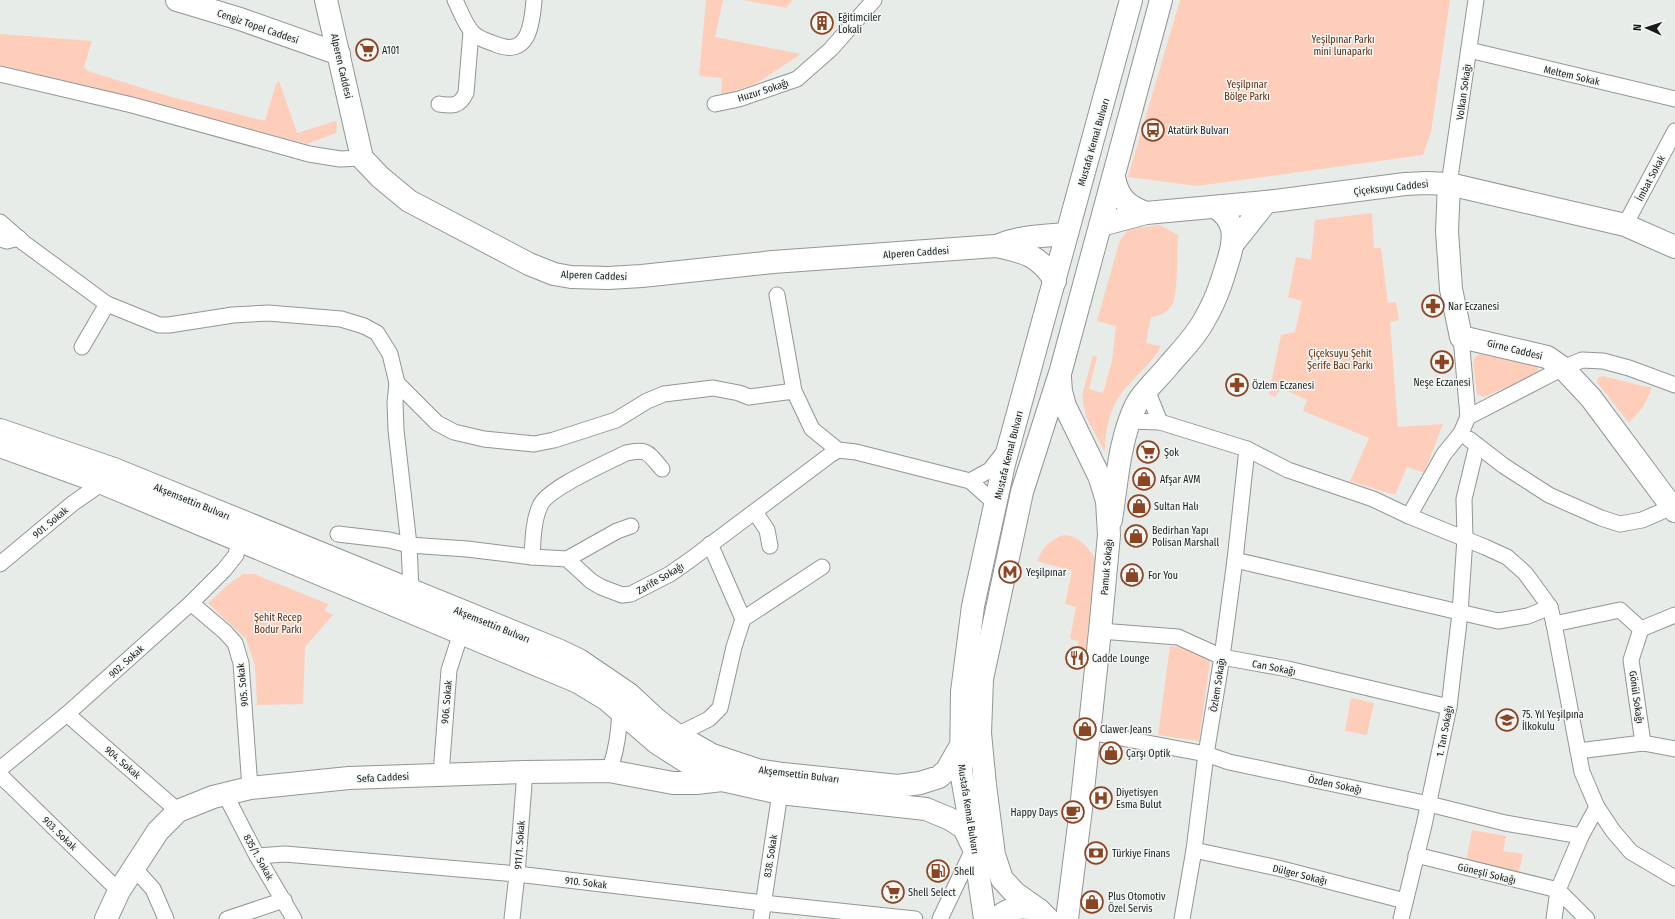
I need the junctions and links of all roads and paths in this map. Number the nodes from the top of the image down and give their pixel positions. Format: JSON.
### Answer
{"nodes":[{"id":1,"x":177,"y":0,"type":"edge"},
{"id":2,"x":326,"y":0,"type":"edge"},
{"id":3,"x":455,"y":0,"type":"edge"},
{"id":4,"x":534,"y":0,"type":"edge"},
{"id":5,"x":874,"y":0,"type":"edge"},
{"id":6,"x":1131,"y":0,"type":"edge"},
{"id":7,"x":1161,"y":0,"type":"edge"},
{"id":8,"x":1476,"y":0,"type":"edge"},
{"id":9,"x":471,"y":32,"type":"junction"},
{"id":10,"x":1469,"y":50,"type":"junction"},
{"id":11,"x":339,"y":54,"type":"junction"},
{"id":12,"x":0,"y":74,"type":"edge"},
{"id":13,"x":1675,"y":99,"type":"edge"},
{"id":14,"x":439,"y":104,"type":"dead end"},
{"id":15,"x":715,"y":104,"type":"dead end"},
{"id":16,"x":1675,"y":131,"type":"edge"},
{"id":17,"x":362,"y":158,"type":"junction"},
{"id":18,"x":1114,"y":177,"type":"junction"},
{"id":19,"x":1449,"y":184,"type":"junction"},
{"id":20,"x":1266,"y":202,"type":"junction"},
{"id":21,"x":1215,"y":207,"type":"junction"},
{"id":22,"x":1146,"y":214,"type":"junction"},
{"id":23,"x":0,"y":222,"type":"edge"},
{"id":24,"x":1101,"y":225,"type":"junction"},
{"id":25,"x":1625,"y":225,"type":"junction"},
{"id":26,"x":1066,"y":234,"type":"junction"},
{"id":27,"x":19,"y":238,"type":"junction"},
{"id":28,"x":0,"y":239,"type":"edge"},
{"id":29,"x":996,"y":246,"type":"junction"},
{"id":30,"x":1232,"y":246,"type":"junction"},
{"id":31,"x":1675,"y":247,"type":"edge"},
{"id":32,"x":1055,"y":281,"type":"junction"},
{"id":33,"x":777,"y":295,"type":"dead end"},
{"id":34,"x":107,"y":304,"type":"junction"},
{"id":35,"x":1461,"y":337,"type":"junction"},
{"id":36,"x":82,"y":347,"type":"dead end"},
{"id":37,"x":1563,"y":368,"type":"junction"},
{"id":38,"x":1061,"y":370,"type":"junction"},
{"id":39,"x":397,"y":383,"type":"junction"},
{"id":40,"x":1675,"y":385,"type":"edge"},
{"id":41,"x":1147,"y":390,"type":"junction"},
{"id":42,"x":794,"y":391,"type":"junction"},
{"id":43,"x":1468,"y":417,"type":"junction"},
{"id":44,"x":1128,"y":421,"type":"junction"},
{"id":45,"x":1160,"y":422,"type":"junction"},
{"id":46,"x":0,"y":430,"type":"edge"},
{"id":47,"x":1461,"y":433,"type":"junction"},
{"id":48,"x":1010,"y":444,"type":"junction"},
{"id":49,"x":1477,"y":445,"type":"junction"},
{"id":50,"x":0,"y":446,"type":"edge"},
{"id":51,"x":1247,"y":449,"type":"junction"},
{"id":52,"x":838,"y":450,"type":"junction"},
{"id":53,"x":662,"y":469,"type":"dead end"},
{"id":54,"x":970,"y":481,"type":"junction"},
{"id":55,"x":102,"y":483,"type":"junction"},
{"id":56,"x":996,"y":504,"type":"junction"},
{"id":57,"x":1673,"y":509,"type":"edge"},
{"id":58,"x":755,"y":512,"type":"junction"},
{"id":59,"x":1409,"y":516,"type":"junction"},
{"id":60,"x":630,"y":526,"type":"dead end"},
{"id":61,"x":338,"y":534,"type":"dead end"},
{"id":62,"x":1109,"y":535,"type":"junction"},
{"id":63,"x":1465,"y":538,"type":"junction"},
{"id":64,"x":239,"y":541,"type":"junction"},
{"id":65,"x":710,"y":544,"type":"junction"},
{"id":66,"x":409,"y":545,"type":"junction"},
{"id":67,"x":770,"y":546,"type":"dead end"},
{"id":68,"x":532,"y":558,"type":"junction"},
{"id":69,"x":567,"y":559,"type":"junction"},
{"id":70,"x":1235,"y":560,"type":"junction"},
{"id":71,"x":0,"y":564,"type":"edge"},
{"id":72,"x":822,"y":567,"type":"dead end"},
{"id":73,"x":411,"y":591,"type":"junction"},
{"id":74,"x":191,"y":603,"type":"junction"},
{"id":75,"x":1550,"y":607,"type":"junction"},
{"id":76,"x":1460,"y":613,"type":"junction"},
{"id":77,"x":1675,"y":615,"type":"edge"},
{"id":78,"x":743,"y":619,"type":"junction"},
{"id":79,"x":1554,"y":624,"type":"junction"},
{"id":80,"x":1641,"y":629,"type":"junction"},
{"id":81,"x":1100,"y":631,"type":"junction"},
{"id":82,"x":461,"y":633,"type":"junction"},
{"id":83,"x":1222,"y":657,"type":"junction"},
{"id":84,"x":1449,"y":707,"type":"junction"},
{"id":85,"x":620,"y":710,"type":"junction"},
{"id":86,"x":67,"y":714,"type":"junction"},
{"id":87,"x":1089,"y":732,"type":"junction"},
{"id":88,"x":677,"y":735,"type":"junction"},
{"id":89,"x":1643,"y":743,"type":"junction"},
{"id":90,"x":961,"y":745,"type":"junction"},
{"id":91,"x":1675,"y":749,"type":"edge"},
{"id":92,"x":1578,"y":751,"type":"junction"},
{"id":93,"x":1206,"y":754,"type":"junction"},
{"id":94,"x":0,"y":769,"type":"edge"},
{"id":95,"x":609,"y":771,"type":"junction"},
{"id":96,"x":525,"y":772,"type":"junction"},
{"id":97,"x":0,"y":774,"type":"edge"},
{"id":98,"x":440,"y":774,"type":"junction"},
{"id":99,"x":722,"y":780,"type":"junction"},
{"id":100,"x":984,"y":780,"type":"junction"},
{"id":101,"x":781,"y":784,"type":"junction"},
{"id":102,"x":250,"y":788,"type":"junction"},
{"id":103,"x":225,"y":794,"type":"junction"},
{"id":104,"x":966,"y":799,"type":"junction"},
{"id":105,"x":1429,"y":804,"type":"junction"},
{"id":106,"x":1597,"y":807,"type":"junction"},
{"id":107,"x":926,"y":809,"type":"junction"},
{"id":108,"x":178,"y":811,"type":"junction"},
{"id":109,"x":1581,"y":836,"type":"junction"},
{"id":110,"x":1194,"y":850,"type":"junction"},
{"id":111,"x":976,"y":851,"type":"junction"},
{"id":112,"x":1416,"y":855,"type":"junction"},
{"id":113,"x":257,"y":856,"type":"junction"},
{"id":114,"x":134,"y":868,"type":"junction"},
{"id":115,"x":517,"y":874,"type":"junction"},
{"id":116,"x":1675,"y":878,"type":"edge"},
{"id":117,"x":1558,"y":890,"type":"junction"},
{"id":118,"x":119,"y":891,"type":"junction"},
{"id":119,"x":284,"y":900,"type":"junction"},
{"id":120,"x":1405,"y":902,"type":"junction"},
{"id":121,"x":763,"y":903,"type":"junction"},
{"id":122,"x":1044,"y":915,"type":"edge"},
{"id":123,"x":106,"y":919,"type":"edge"},
{"id":124,"x":166,"y":919,"type":"edge"},
{"id":125,"x":227,"y":919,"type":"edge"},
{"id":126,"x":294,"y":919,"type":"edge"},
{"id":127,"x":512,"y":919,"type":"edge"},
{"id":128,"x":761,"y":919,"type":"edge"},
{"id":129,"x":915,"y":919,"type":"edge"},
{"id":130,"x":940,"y":919,"type":"edge"},
{"id":131,"x":984,"y":919,"type":"edge"},
{"id":132,"x":996,"y":919,"type":"edge"},
{"id":133,"x":1067,"y":919,"type":"edge"},
{"id":134,"x":1182,"y":919,"type":"edge"},
{"id":135,"x":1401,"y":919,"type":"edge"},
{"id":136,"x":1554,"y":919,"type":"edge"},
{"id":137,"x":1587,"y":919,"type":"edge"}],
"edges":[{"from":1,"to":11,"type":"main road","name":"Cengiz Topel Caddesi"},
{"from":2,"to":11,"type":"main road","name":"Alperen Caddesi"},
{"from":3,"to":9,"type":"street"},
{"from":4,"to":9,"type":"street"},
{"from":5,"to":15,"type":"street","name":"Huzur Sokağı"},
{"from":6,"to":26,"type":"main road","name":"Mustafa Kemal Bulvarı"},
{"from":7,"to":18,"type":"main road","name":"Mustafa Kemal Bulvarı"},
{"from":8,"to":10,"type":"street","name":"Volkan Sokağı"},
{"from":9,"to":14,"type":"street"},
{"from":10,"to":13,"type":"street","name":"Meltem Sokak"},
{"from":10,"to":19,"type":"street","name":"Volkan Sokağı"},
{"from":11,"to":17,"type":"main road","name":"Alperen Caddesi"},
{"from":12,"to":17,"type":"street"},
{"from":16,"to":25,"type":"street","name":"İmbat Sokak"},
{"from":17,"to":29,"type":"main road","name":"Alperen Caddesi"},
{"from":18,"to":22,"type":"main road"},
{"from":18,"to":24,"type":"main road","name":"Mustafa Kemal Bulvarı"},
{"from":19,"to":20,"type":"main road","name":"Çiçeksuyu Caddesi"},
{"from":19,"to":25,"type":"main road","name":"Çiçeksuyu Caddesi"},
{"from":19,"to":35,"type":"main road"},
{"from":20,"to":21,"type":"main road","name":"Çiçeksuyu Caddesi"},
{"from":20,"to":30,"type":"main road","name":"Pamuk Sokağı"},
{"from":21,"to":22,"type":"main road","name":"Çiçeksuyu Caddesi"},
{"from":21,"to":30,"type":"main road","name":"Pamuk Sokağı"},
{"from":22,"to":24,"type":"main road","name":"Çiçeksuyu Caddesi"},
{"from":23,"to":27,"type":"street"},
{"from":24,"to":26,"type":"main road","name":"Çiçeksuyu Caddesi"},
{"from":24,"to":38,"type":"main road","name":"Mustafa Kemal Bulvarı"},
{"from":25,"to":31,"type":"main road","name":"Çiçeksuyu Caddesi"},
{"from":26,"to":29,"type":"main road","name":"Çiçeksuyu Caddesi"},
{"from":26,"to":32,"type":"main road","name":"Mustafa Kemal Bulvarı"},
{"from":27,"to":28,"type":"street"},
{"from":27,"to":34,"type":"street"},
{"from":29,"to":32,"type":"main road"},
{"from":30,"to":41,"type":"main road","name":"Pamuk Sokağı"},
{"from":32,"to":48,"type":"main road","name":"Mustafa Kemal Bulvarı"},
{"from":33,"to":42,"type":"street"},
{"from":34,"to":36,"type":"street"},
{"from":34,"to":39,"type":"street"},
{"from":35,"to":37,"type":"main road","name":"Girne Caddesi"},
{"from":35,"to":43,"type":"street"},
{"from":37,"to":40,"type":"street"},
{"from":37,"to":43,"type":"street"},
{"from":37,"to":57,"type":"main road","name":"Girne Caddesi"},
{"from":38,"to":62,"type":"main road","name":"Mustafa Kemal Bulvarı"},
{"from":38,"to":100,"type":"main road","name":"Mustafa Kemal Bulvarı"},
{"from":39,"to":42,"type":"street"},
{"from":39,"to":66,"type":"street"},
{"from":41,"to":44,"type":"main road","name":"Pamuk Sokağı"},
{"from":41,"to":45,"type":"street"},
{"from":42,"to":52,"type":"street"},
{"from":43,"to":47,"type":"street"},
{"from":44,"to":45,"type":"street"},
{"from":44,"to":62,"type":"main road","name":"Pamuk Sokağı"},
{"from":45,"to":51,"type":"street"},
{"from":46,"to":73,"type":"main road","name":"Akşemsettin Bulvarı"},
{"from":47,"to":49,"type":"street"},
{"from":47,"to":59,"type":"street"},
{"from":48,"to":54,"type":"street"},
{"from":48,"to":56,"type":"main road","name":"Mustafa Kemal Bulvarı"},
{"from":49,"to":57,"type":"street"},
{"from":49,"to":63,"type":"street","name":"1. Tan Sokağı"},
{"from":50,"to":55,"type":"main road","name":"Akşemsettin Bulvarı"},
{"from":51,"to":59,"type":"street"},
{"from":51,"to":70,"type":"street","name":"Özlem Sokağı"},
{"from":52,"to":54,"type":"street"},
{"from":52,"to":58,"type":"street","name":"Zarife Sokağı"},
{"from":53,"to":68,"type":"street"},
{"from":54,"to":56,"type":"street"},
{"from":55,"to":64,"type":"main road","name":"Akşemsettin Bulvarı"},
{"from":55,"to":71,"type":"street","name":"901. Sokak"},
{"from":56,"to":90,"type":"main road","name":"Mustafa Kemal Bulvarı"},
{"from":58,"to":65,"type":"street","name":"Zarife Sokağı"},
{"from":58,"to":67,"type":"street"},
{"from":59,"to":63,"type":"street"},
{"from":60,"to":69,"type":"street"},
{"from":61,"to":66,"type":"street"},
{"from":62,"to":81,"type":"main road","name":"Pamuk Sokağı"},
{"from":63,"to":75,"type":"street"},
{"from":63,"to":76,"type":"street","name":"1. Tan Sokağı"},
{"from":64,"to":74,"type":"street","name":"902. Sokak"},
{"from":64,"to":82,"type":"main road","name":"Akşemsettin Bulvarı"},
{"from":65,"to":69,"type":"street","name":"Zarife Sokağı"},
{"from":65,"to":78,"type":"street"},
{"from":66,"to":68,"type":"street"},
{"from":66,"to":73,"type":"street"},
{"from":68,"to":69,"type":"street"},
{"from":70,"to":76,"type":"street"},
{"from":70,"to":83,"type":"street","name":"Özlem Sokağı"},
{"from":72,"to":78,"type":"street"},
{"from":73,"to":88,"type":"main road","name":"Akşemsettin Bulvarı"},
{"from":74,"to":86,"type":"street","name":"902. Sokak"},
{"from":74,"to":102,"type":"street","name":"905. Sokak"},
{"from":75,"to":76,"type":"street"},
{"from":75,"to":79,"type":"street"},
{"from":76,"to":84,"type":"street","name":"1. Tan Sokağı"},
{"from":77,"to":80,"type":"street"},
{"from":78,"to":88,"type":"street"},
{"from":79,"to":80,"type":"street"},
{"from":79,"to":92,"type":"street"},
{"from":80,"to":89,"type":"street","name":"Gönül Sokağı"},
{"from":81,"to":83,"type":"street","name":"Can Sokağı"},
{"from":81,"to":87,"type":"main road","name":"Pamuk Sokağı"},
{"from":82,"to":85,"type":"main road","name":"Akşemsettin Bulvarı"},
{"from":82,"to":98,"type":"street","name":"906. Sokak"},
{"from":83,"to":84,"type":"street","name":"Can Sokağı"},
{"from":83,"to":93,"type":"street","name":"Özlem Sokağı"},
{"from":84,"to":105,"type":"street","name":"1. Tan Sokağı"},
{"from":85,"to":95,"type":"street"},
{"from":85,"to":99,"type":"main road","name":"Akşemsettin Bulvarı"},
{"from":86,"to":94,"type":"street","name":"902. Sokak"},
{"from":86,"to":108,"type":"street","name":"904. Sokak"},
{"from":87,"to":93,"type":"street","name":"Özden Sokağı"},
{"from":87,"to":133,"type":"main road","name":"Pamuk Sokağı"},
{"from":88,"to":101,"type":"main road","name":"Akşemsettin Bulvarı"},
{"from":89,"to":91,"type":"street"},
{"from":89,"to":92,"type":"street"},
{"from":90,"to":101,"type":"main road","name":"Akşemsettin Bulvarı"},
{"from":90,"to":104,"type":"main road","name":"Mustafa Kemal Bulvarı"},
{"from":92,"to":106,"type":"street"},
{"from":93,"to":105,"type":"street","name":"Özden Sokağı"},
{"from":93,"to":110,"type":"street","name":"Özlem Sokağı"},
{"from":95,"to":96,"type":"main road","name":"Sefa Caddesi"},
{"from":95,"to":99,"type":"main road","name":"Sefa Caddesi"},
{"from":96,"to":98,"type":"main road","name":"Sefa Caddesi"},
{"from":96,"to":115,"type":"street","name":"911/1. Sokak"},
{"from":97,"to":118,"type":"street","name":"903. Sokak"},
{"from":98,"to":102,"type":"main road","name":"Sefa Caddesi"},
{"from":99,"to":101,"type":"main road","name":"Akşemsettin Bulvarı"},
{"from":100,"to":104,"type":"main road"},
{"from":100,"to":122,"type":"main road","name":"Mustafa Kemal Bulvarı"},
{"from":101,"to":107,"type":"main road","name":"Akşemsettin Bulvarı"},
{"from":101,"to":121,"type":"street","name":"838. Sokak"},
{"from":102,"to":103,"type":"main road","name":"Sefa Caddesi"},
{"from":103,"to":108,"type":"main road","name":"Sefa Caddesi"},
{"from":103,"to":113,"type":"street","name":"835/1. Sokak"},
{"from":104,"to":107,"type":"main road"},
{"from":104,"to":111,"type":"main road","name":"Mustafa Kemal Bulvarı"},
{"from":105,"to":109,"type":"street","name":"Özden Sokağı"},
{"from":105,"to":112,"type":"street","name":"1. Tan Sokağı"},
{"from":106,"to":109,"type":"street"},
{"from":106,"to":116,"type":"street"},
{"from":107,"to":111,"type":"main road"},
{"from":108,"to":114,"type":"main road","name":"Sefa Caddesi"},
{"from":109,"to":117,"type":"street"},
{"from":110,"to":120,"type":"street","name":"Dülger Sokağı"},
{"from":110,"to":134,"type":"street","name":"Özlem Sokağı"},
{"from":111,"to":130,"type":"street"},
{"from":111,"to":131,"type":"main road","name":"Mustafa Kemal Bulvarı"},
{"from":112,"to":117,"type":"street","name":"Güneşli Sokağı"},
{"from":112,"to":120,"type":"street","name":"1. Tan Sokağı"},
{"from":113,"to":115,"type":"street","name":"910. Sokak"},
{"from":113,"to":119,"type":"street","name":"835/1. Sokak"},
{"from":114,"to":118,"type":"main road","name":"Sefa Caddesi"},
{"from":114,"to":124,"type":"street"},
{"from":115,"to":121,"type":"street","name":"910. Sokak"},
{"from":115,"to":127,"type":"street","name":"911/1. Sokak"},
{"from":117,"to":136,"type":"street"},
{"from":117,"to":137,"type":"street"},
{"from":118,"to":123,"type":"main road","name":"Sefa Caddesi"},
{"from":119,"to":125,"type":"street"},
{"from":119,"to":126,"type":"street","name":"835/1. Sokak"},
{"from":120,"to":135,"type":"street","name":"1. Tan Sokağı"},
{"from":121,"to":128,"type":"street","name":"838. Sokak"},
{"from":121,"to":129,"type":"street","name":"910. Sokak"},
{"from":122,"to":132,"type":"main road"}]}
